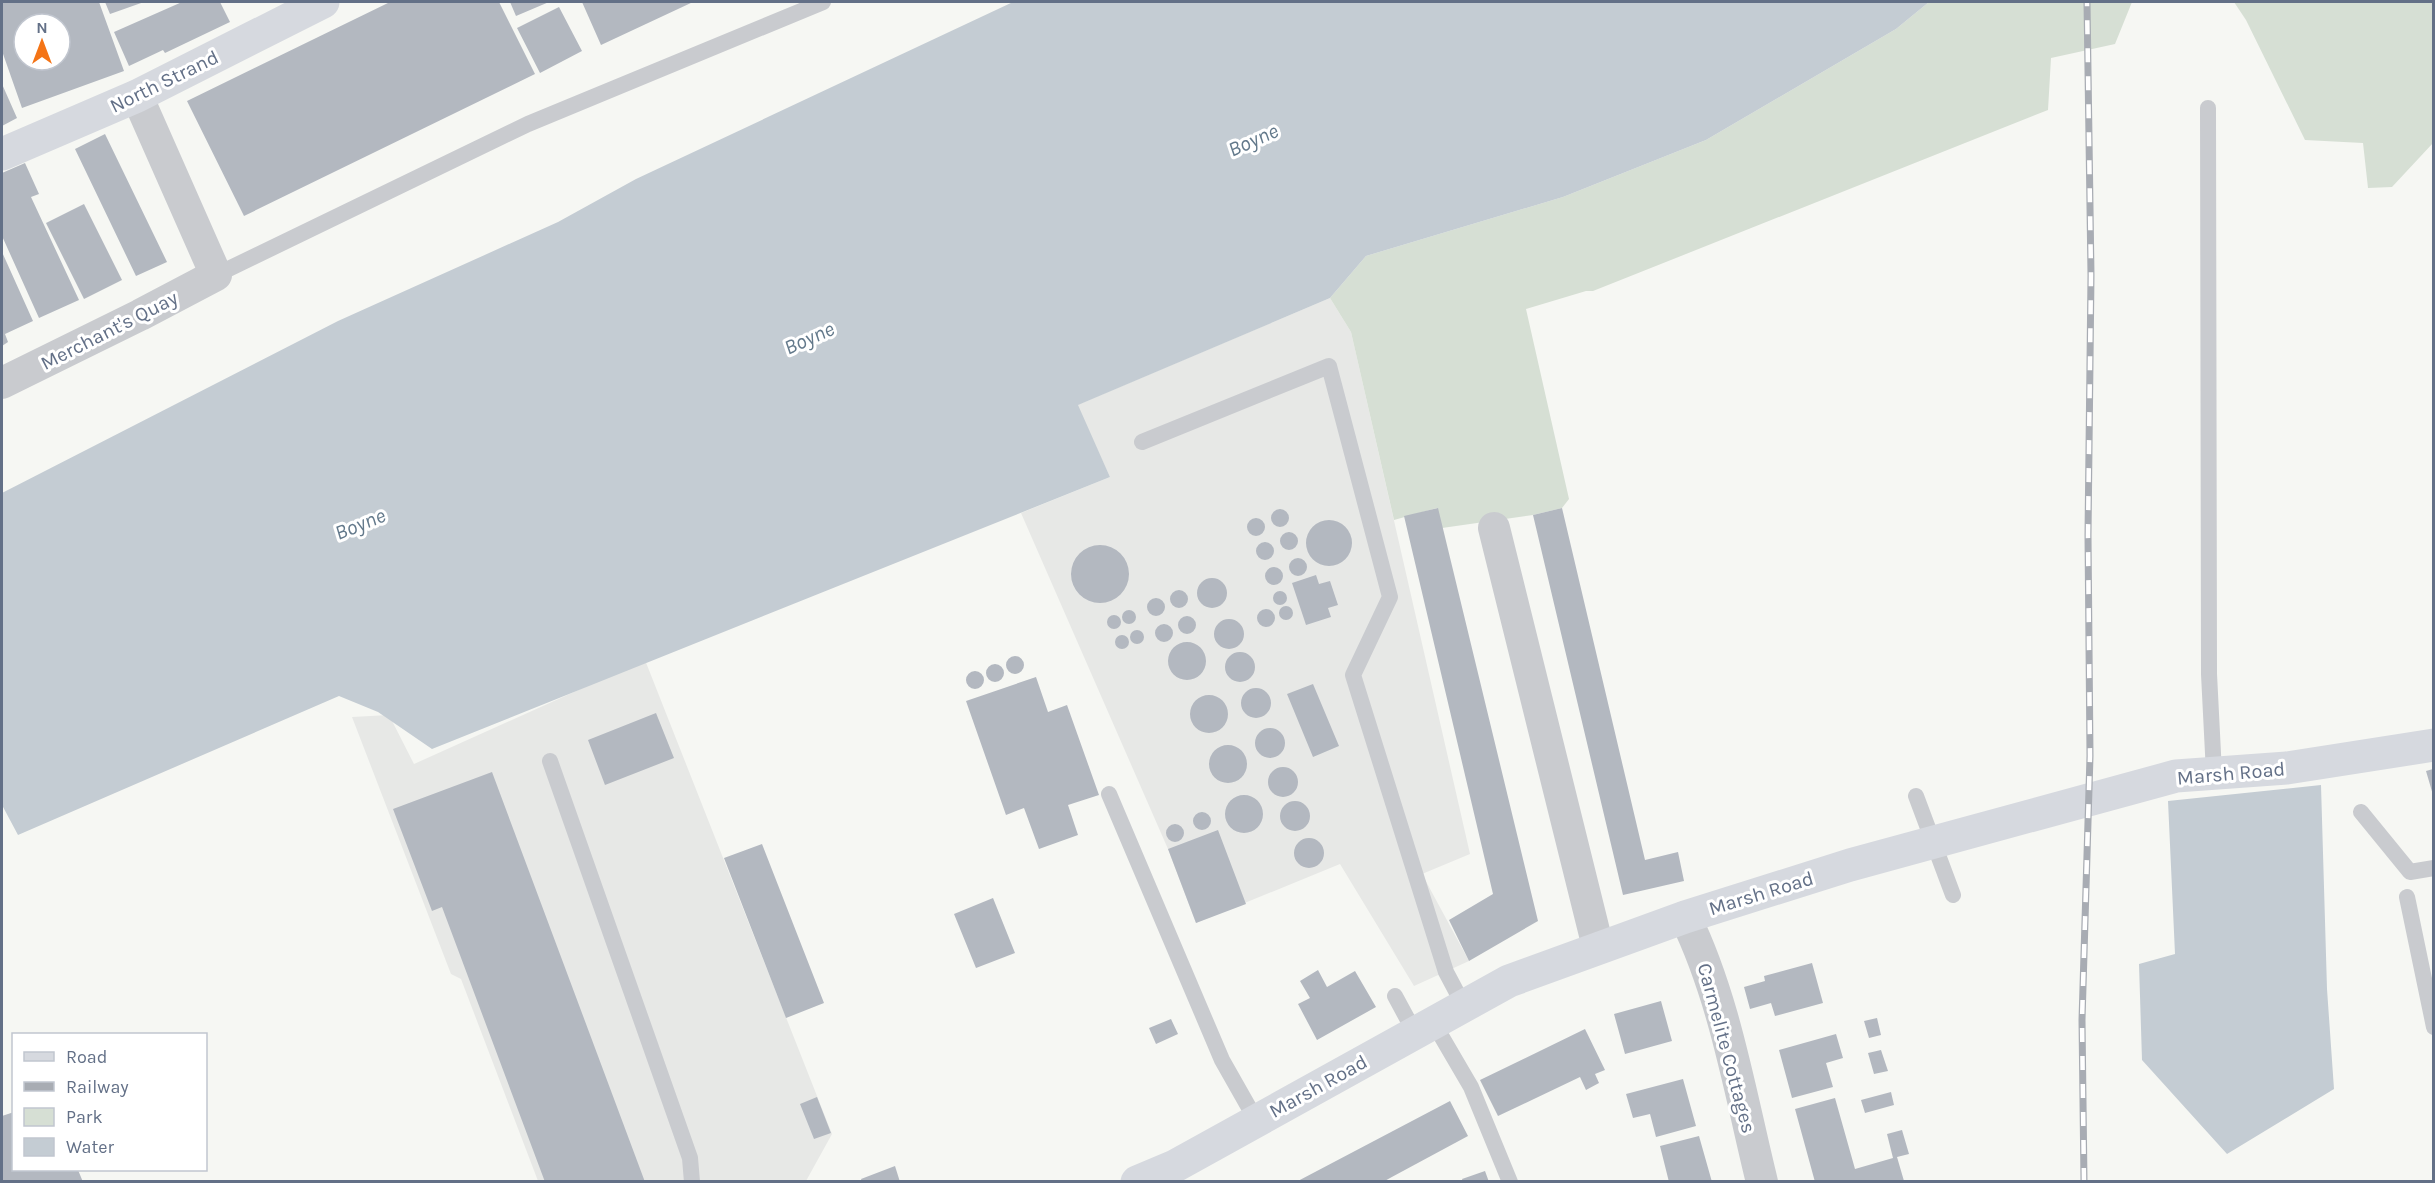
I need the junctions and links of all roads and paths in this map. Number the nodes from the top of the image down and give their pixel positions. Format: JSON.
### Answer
{"nodes":[{"id":1,"x":323,"y":2,"type":"edge"},
{"id":2,"x":823,"y":2,"type":"edge"},
{"id":3,"x":137,"y":96,"type":"junction"},
{"id":4,"x":2208,"y":108,"type":"dead end"},
{"id":5,"x":2,"y":154,"type":"edge"},
{"id":6,"x":216,"y":275,"type":"junction"},
{"id":7,"x":2,"y":383,"type":"edge"},
{"id":8,"x":1142,"y":442,"type":"dead end"},
{"id":9,"x":1494,"y":528,"type":"dead end"},
{"id":10,"x":2433,"y":745,"type":"edge"},
{"id":11,"x":550,"y":761,"type":"dead end"},
{"id":12,"x":2214,"y":773,"type":"junction"},
{"id":13,"x":1109,"y":794,"type":"dead end"},
{"id":14,"x":1916,"y":796,"type":"dead end"},
{"id":15,"x":2361,"y":812,"type":"dead end"},
{"id":16,"x":1934,"y":843,"type":"junction"},
{"id":17,"x":2433,"y":868,"type":"edge"},
{"id":18,"x":1953,"y":895,"type":"dead end"},
{"id":19,"x":2407,"y":897,"type":"dead end"},
{"id":20,"x":1685,"y":917,"type":"junction"},
{"id":21,"x":1598,"y":947,"type":"junction"},
{"id":22,"x":2428,"y":976,"type":"edge"},
{"id":23,"x":1395,"y":996,"type":"dead end"},
{"id":24,"x":1464,"y":1006,"type":"junction"},
{"id":25,"x":2433,"y":1027,"type":"edge"},
{"id":26,"x":1424,"y":1028,"type":"junction"},
{"id":27,"x":1256,"y":1120,"type":"junction"},
{"id":28,"x":1175,"y":1174,"type":"edge"},
{"id":29,"x":692,"y":1182,"type":"edge"},
{"id":30,"x":1137,"y":1182,"type":"edge"},
{"id":31,"x":1510,"y":1182,"type":"edge"},
{"id":32,"x":1762,"y":1182,"type":"edge"}],
"edges":[{"from":1,"to":3,"type":"main road","name":"North Strand"},
{"from":2,"to":6,"type":"lane"},
{"from":3,"to":5,"type":"main road","name":"North Strand"},
{"from":3,"to":6,"type":"street"},
{"from":4,"to":12,"type":"lane"},
{"from":6,"to":7,"type":"street","name":"Merchant's Quay"},
{"from":8,"to":24,"type":"lane"},
{"from":9,"to":21,"type":"street"},
{"from":10,"to":12,"type":"main road","name":"Marsh Road"},
{"from":11,"to":29,"type":"lane"},
{"from":12,"to":16,"type":"main road","name":"Marsh Road"},
{"from":13,"to":27,"type":"lane"},
{"from":14,"to":16,"type":"lane"},
{"from":15,"to":17,"type":"lane"},
{"from":16,"to":18,"type":"lane"},
{"from":16,"to":20,"type":"main road","name":"Marsh Road"},
{"from":19,"to":22,"type":"lane"},
{"from":20,"to":21,"type":"main road","name":"Marsh Road"},
{"from":20,"to":32,"type":"street","name":"Carmelite Cottages"},
{"from":21,"to":24,"type":"main road","name":"Marsh Road"},
{"from":22,"to":25,"type":"lane"},
{"from":23,"to":26,"type":"lane"},
{"from":24,"to":26,"type":"main road","name":"Marsh Road"},
{"from":26,"to":27,"type":"main road","name":"Marsh Road"},
{"from":26,"to":31,"type":"lane"},
{"from":27,"to":28,"type":"main road","name":"Marsh Road"},
{"from":28,"to":30,"type":"main road","name":"Marsh Road"}]}
